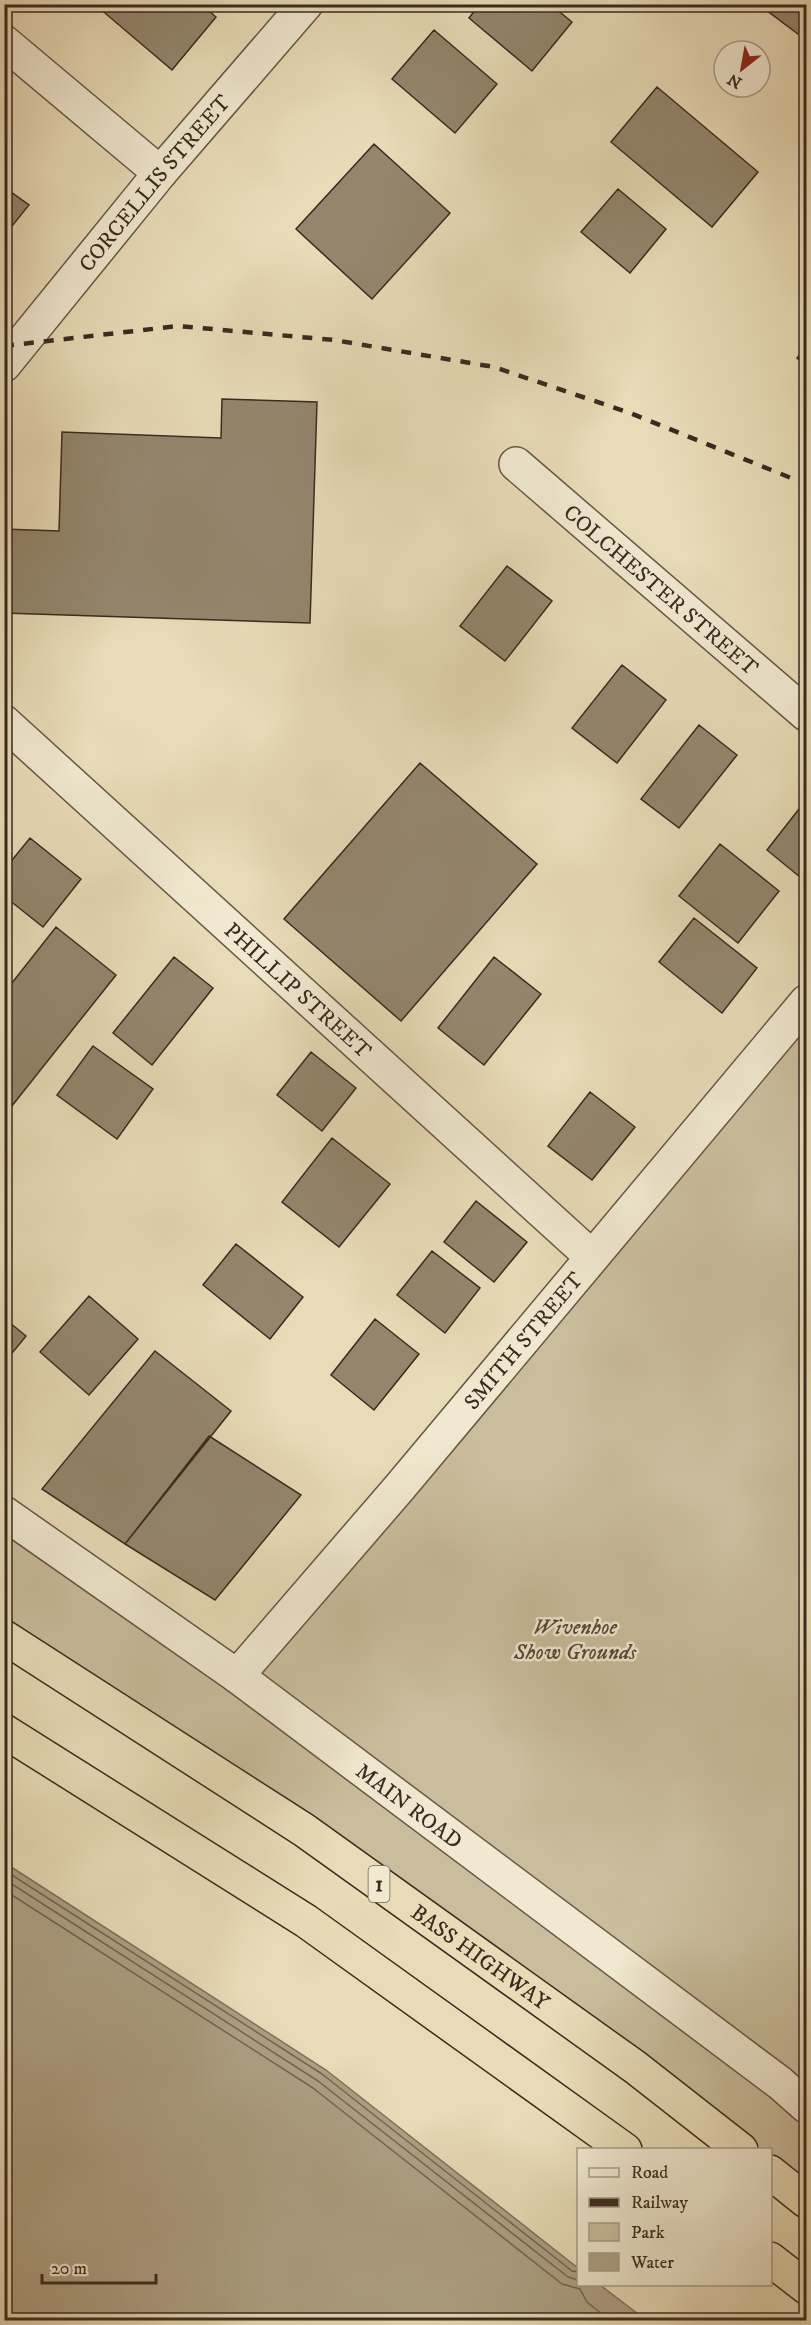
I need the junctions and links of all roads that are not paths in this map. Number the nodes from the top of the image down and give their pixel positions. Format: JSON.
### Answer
{"nodes":[{"id":1,"x":306,"y":4,"type":"edge"},
{"id":2,"x":4,"y":42,"type":"edge"},
{"id":3,"x":160,"y":173,"type":"junction"},
{"id":4,"x":4,"y":365,"type":"edge"},
{"id":5,"x":516,"y":464,"type":"dead end"},
{"id":6,"x":807,"y":714,"type":"edge"},
{"id":7,"x":4,"y":722,"type":"edge"},
{"id":8,"x":807,"y":1002,"type":"edge"},
{"id":9,"x":592,"y":1257,"type":"junction"},
{"id":10,"x":4,"y":1513,"type":"edge"},
{"id":11,"x":4,"y":1637,"type":"edge"},
{"id":12,"x":237,"y":1676,"type":"junction"},
{"id":13,"x":4,"y":1731,"type":"edge"},
{"id":14,"x":807,"y":2106,"type":"edge"},
{"id":15,"x":622,"y":2148,"type":"edge"},
{"id":16,"x":738,"y":2148,"type":"edge"},
{"id":17,"x":772,"y":2173,"type":"edge"},
{"id":18,"x":807,"y":2200,"type":"edge"},
{"id":19,"x":772,"y":2260,"type":"edge"},
{"id":20,"x":807,"y":2287,"type":"edge"}],
"edges":[{"from":1,"to":3,"type":"street","name":"CORCELLIS STREET"},
{"from":2,"to":3,"type":"street"},
{"from":3,"to":4,"type":"street","name":"CORCELLIS STREET"},
{"from":5,"to":6,"type":"street","name":"COLCHESTER STREET"},
{"from":7,"to":9,"type":"street","name":"PHILLIP STREET"},
{"from":8,"to":9,"type":"street","name":"SMITH STREET"},
{"from":9,"to":12,"type":"street","name":"SMITH STREET"},
{"from":10,"to":12,"type":"street","name":"MAIN ROAD"},
{"from":11,"to":16,"type":"highway","name":"BASS HIGHWAY","number":"1"},
{"from":12,"to":14,"type":"street","name":"MAIN ROAD"},
{"from":13,"to":15,"type":"highway"},
{"from":17,"to":18,"type":"highway"},
{"from":19,"to":20,"type":"highway"}]}
